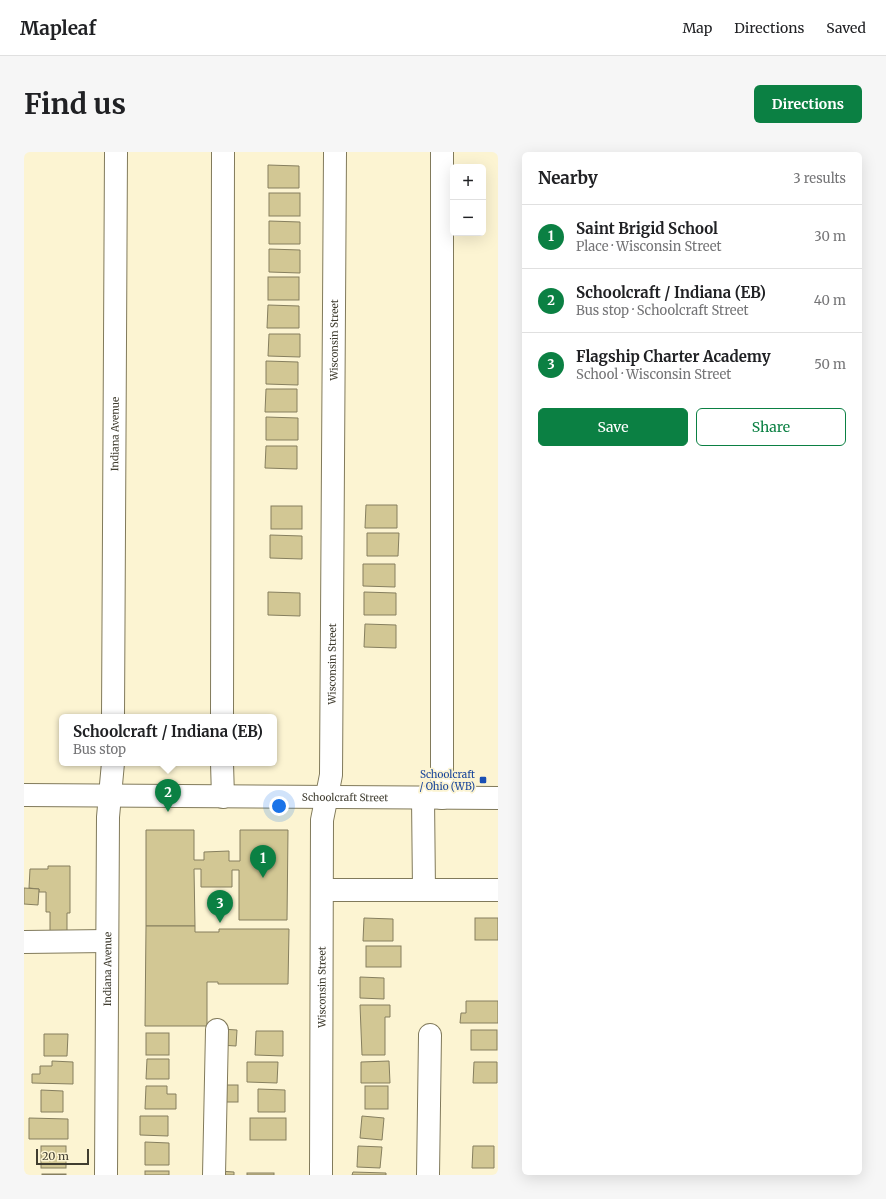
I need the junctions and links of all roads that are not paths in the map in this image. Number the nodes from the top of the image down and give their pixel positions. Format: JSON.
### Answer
{"nodes":[{"id":1,"x":116,"y":152,"type":"edge"},
{"id":2,"x":223,"y":152,"type":"edge"},
{"id":3,"x":335,"y":152,"type":"edge"},
{"id":4,"x":442,"y":152,"type":"edge"},
{"id":5,"x":113,"y":714,"type":"edge"},
{"id":6,"x":222,"y":714,"type":"edge"},
{"id":7,"x":113,"y":766,"type":"edge"},
{"id":8,"x":222,"y":766,"type":"edge"},
{"id":9,"x":24,"y":795,"type":"edge"},
{"id":10,"x":110,"y":796,"type":"junction"},
{"id":11,"x":222,"y":797,"type":"junction"},
{"id":12,"x":326,"y":797,"type":"junction"},
{"id":13,"x":432,"y":798,"type":"junction"},
{"id":14,"x":498,"y":798,"type":"edge"},
{"id":15,"x":322,"y":890,"type":"junction"},
{"id":16,"x":424,"y":890,"type":"junction"},
{"id":17,"x":498,"y":890,"type":"edge"},
{"id":18,"x":107,"y":941,"type":"junction"},
{"id":19,"x":24,"y":942,"type":"edge"},
{"id":20,"x":216,"y":1030,"type":"dead end"},
{"id":21,"x":430,"y":1035,"type":"dead end"},
{"id":22,"x":106,"y":1175,"type":"edge"},
{"id":23,"x":214,"y":1175,"type":"edge"},
{"id":24,"x":321,"y":1175,"type":"edge"},
{"id":25,"x":428,"y":1175,"type":"edge"}],
"edges":[{"from":1,"to":5,"type":"street","name":"Indiana Avenue"},
{"from":2,"to":6,"type":"street"},
{"from":3,"to":12,"type":"street","name":"Wisconsin Street"},
{"from":4,"to":13,"type":"street"},
{"from":7,"to":10,"type":"street","name":"Indiana Avenue"},
{"from":8,"to":11,"type":"street"},
{"from":9,"to":10,"type":"street","name":"Schoolcraft Street"},
{"from":10,"to":11,"type":"street","name":"Schoolcraft Street"},
{"from":10,"to":18,"type":"street","name":"Indiana Avenue"},
{"from":11,"to":12,"type":"street","name":"Schoolcraft Street"},
{"from":12,"to":13,"type":"street","name":"Schoolcraft Street"},
{"from":12,"to":15,"type":"street","name":"Wisconsin Street"},
{"from":13,"to":14,"type":"street","name":"Schoolcraft Street"},
{"from":13,"to":16,"type":"street"},
{"from":15,"to":16,"type":"street"},
{"from":15,"to":24,"type":"street","name":"Wisconsin Street"},
{"from":16,"to":17,"type":"street"},
{"from":18,"to":19,"type":"street"},
{"from":18,"to":22,"type":"street","name":"Indiana Avenue"},
{"from":20,"to":23,"type":"street"},
{"from":21,"to":25,"type":"street"}]}
